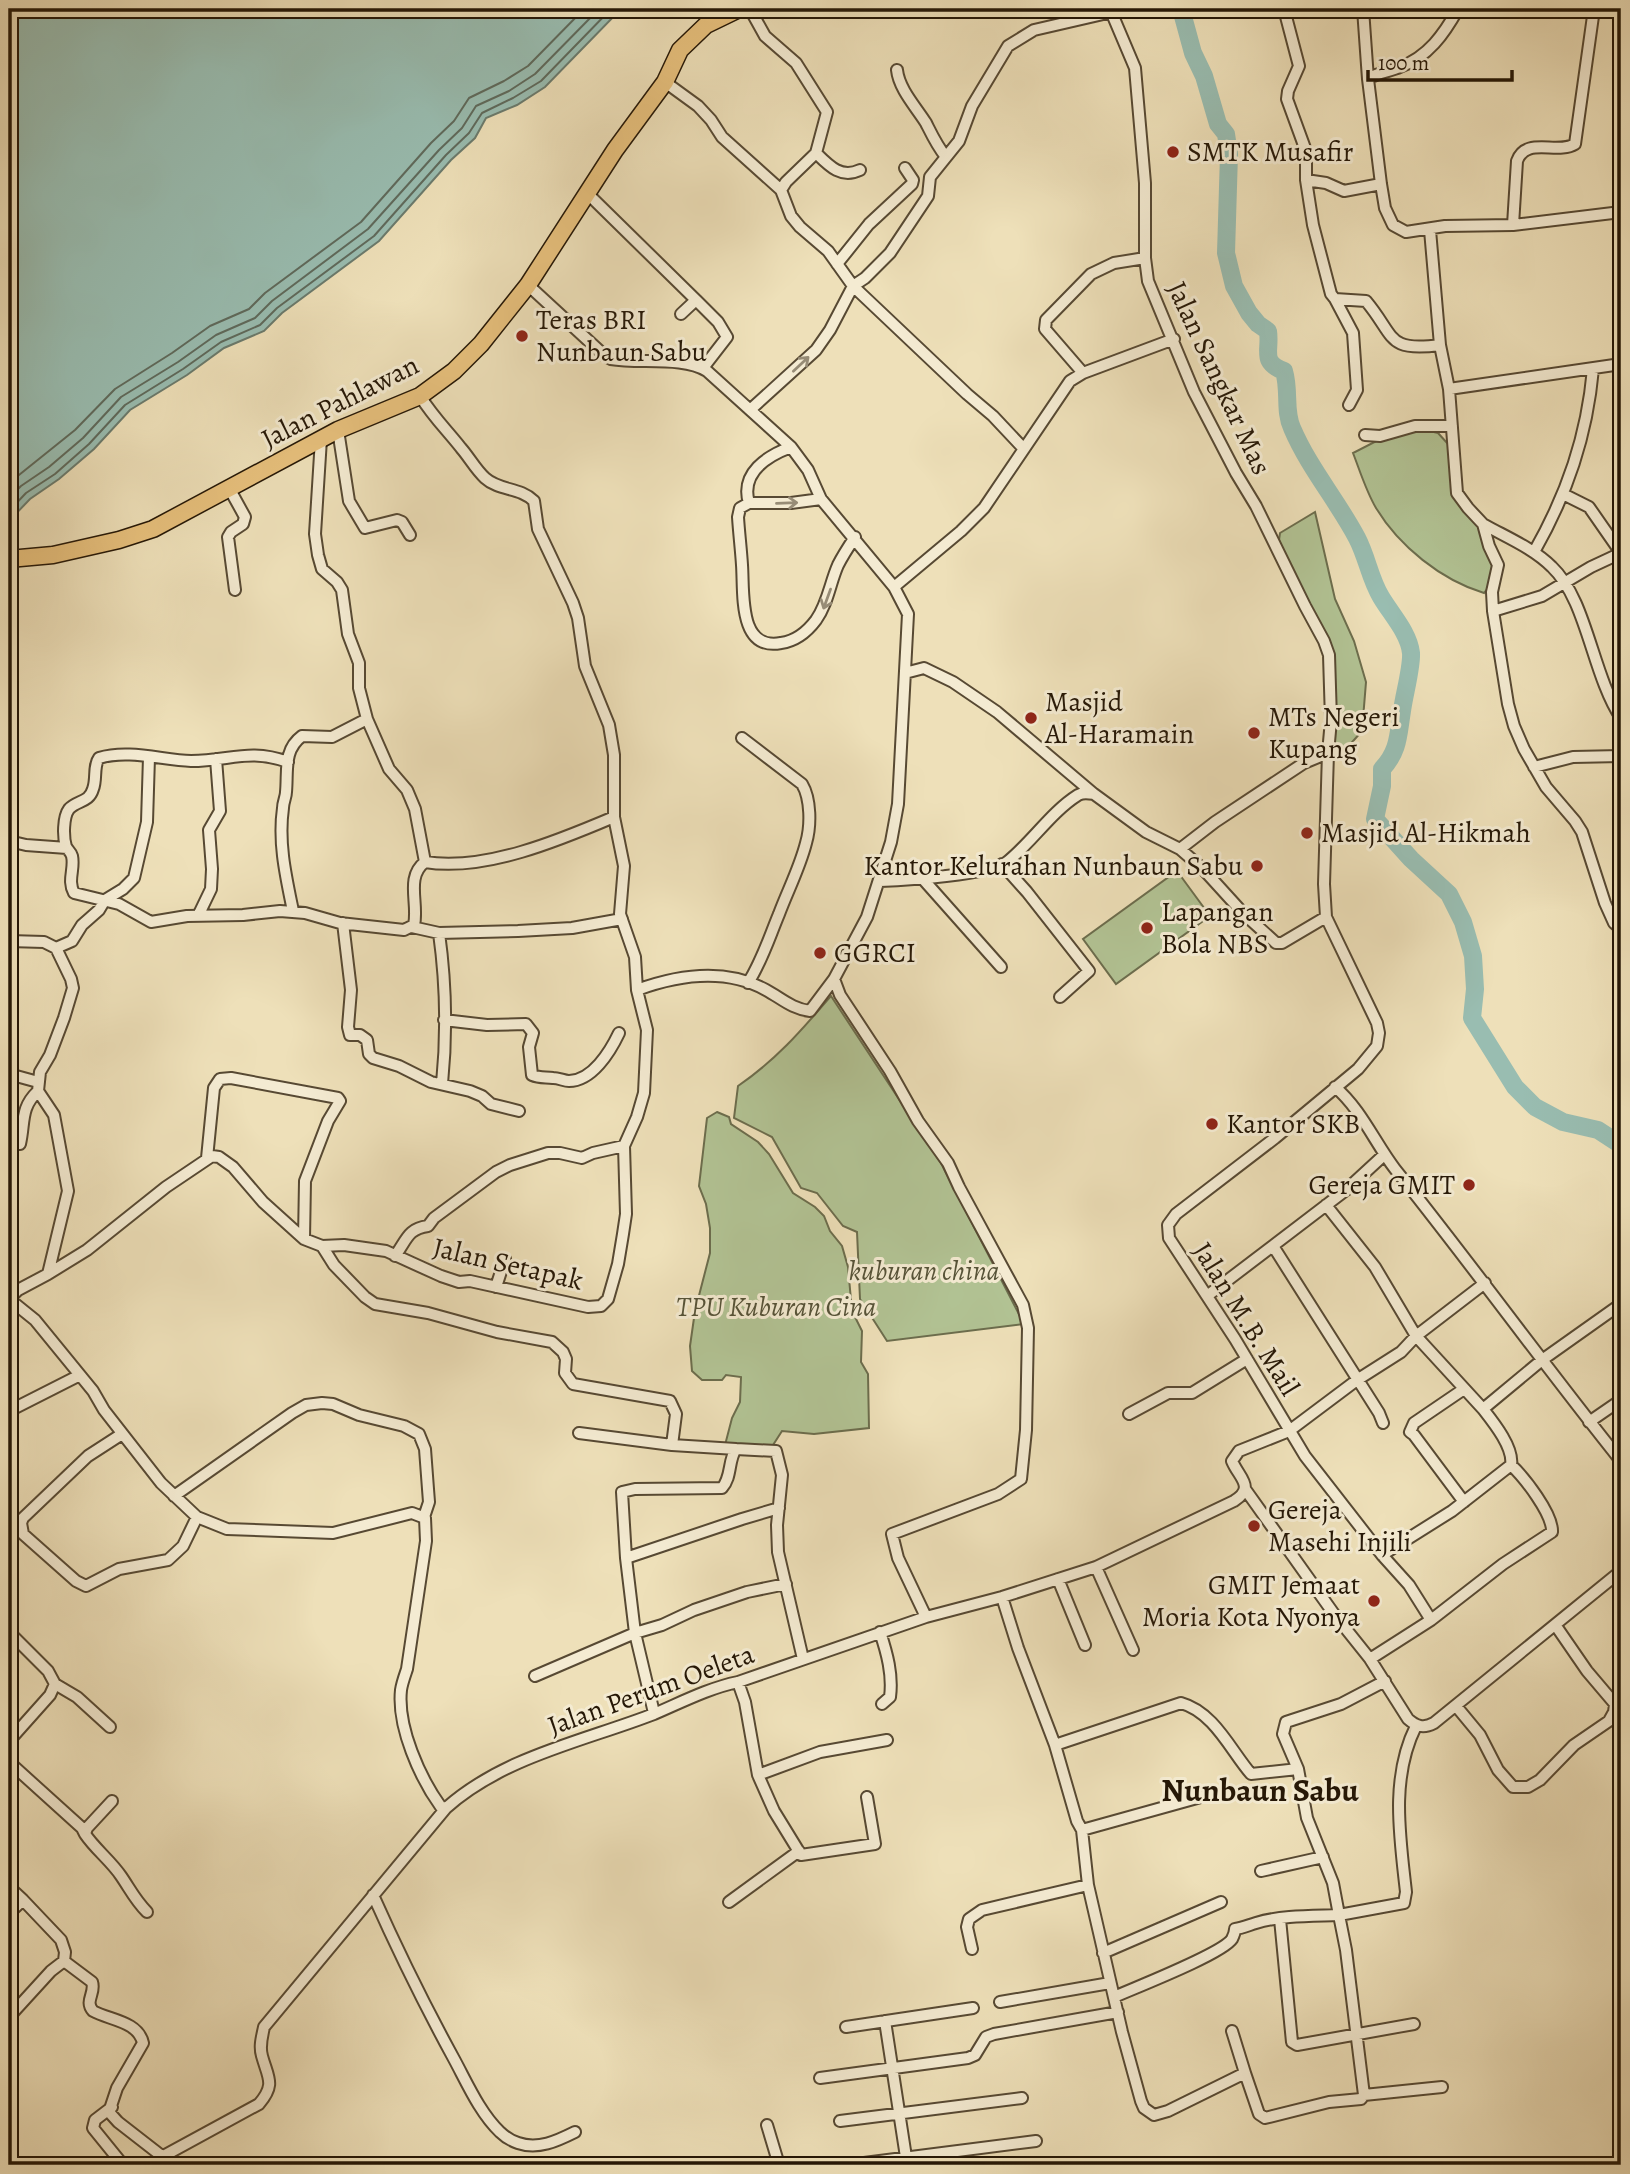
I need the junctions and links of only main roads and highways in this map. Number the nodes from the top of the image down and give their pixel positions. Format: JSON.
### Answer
{"nodes":[{"id":1,"x":739,"y":9,"type":"edge"},
{"id":2,"x":9,"y":559,"type":"edge"}],
"edges":[{"from":1,"to":2,"type":"highway","name":"Jalan Pahlawan"}]}
